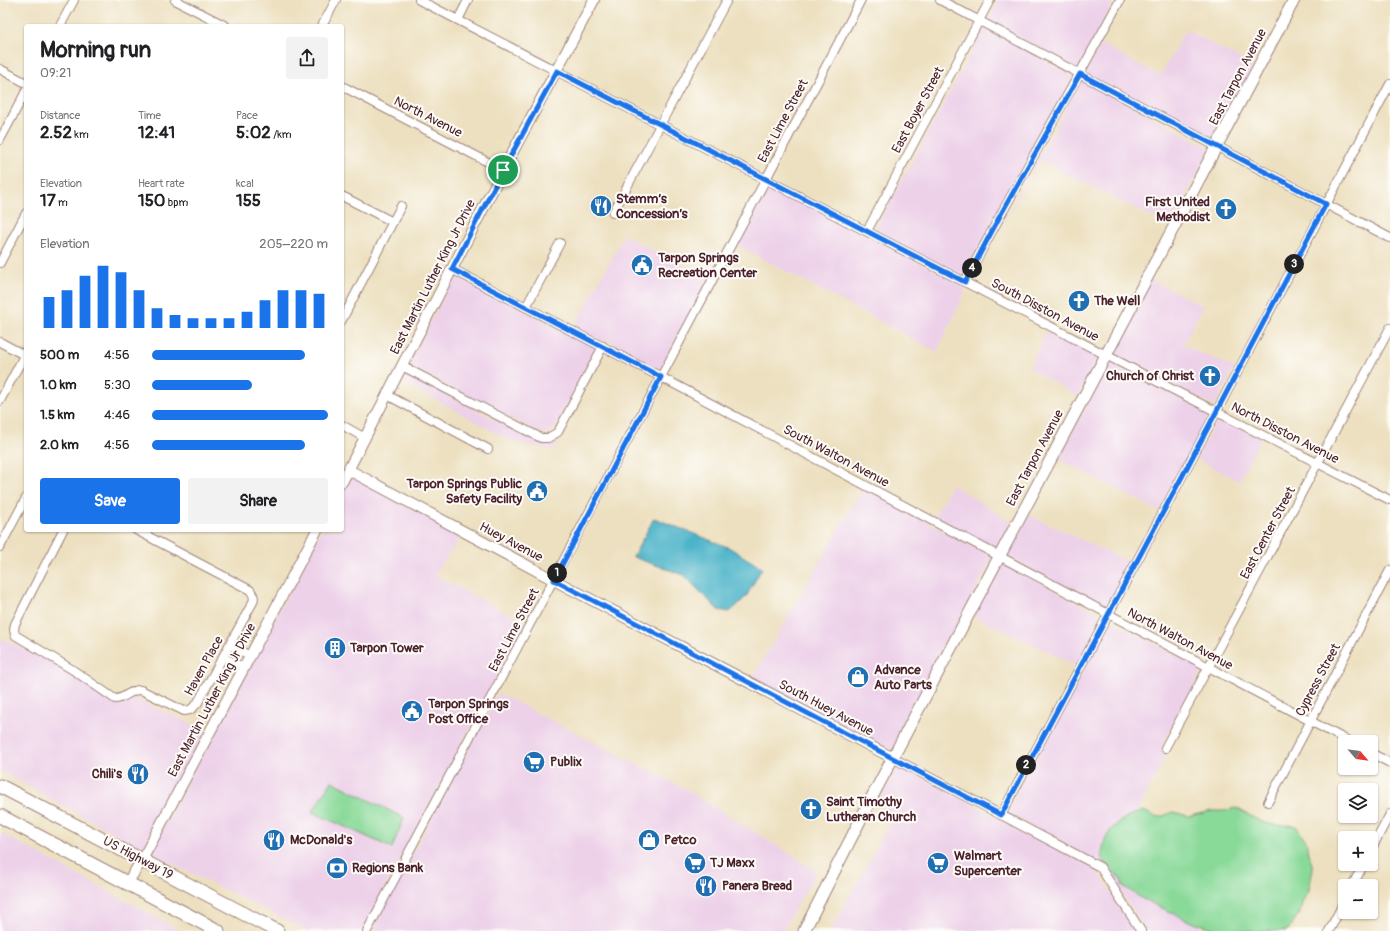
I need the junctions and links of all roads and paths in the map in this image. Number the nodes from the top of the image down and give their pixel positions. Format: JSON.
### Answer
{"nodes":[{"id":1,"x":74,"y":0,"type":"edge"},
{"id":2,"x":175,"y":0,"type":"edge"},
{"id":3,"x":336,"y":0,"type":"edge"},
{"id":4,"x":419,"y":0,"type":"edge"},
{"id":5,"x":468,"y":0,"type":"edge"},
{"id":6,"x":594,"y":0,"type":"edge"},
{"id":7,"x":727,"y":0,"type":"edge"},
{"id":8,"x":860,"y":0,"type":"edge"},
{"id":9,"x":940,"y":0,"type":"edge"},
{"id":10,"x":990,"y":0,"type":"edge"},
{"id":11,"x":1120,"y":0,"type":"edge"},
{"id":12,"x":1294,"y":0,"type":"edge"},
{"id":13,"x":458,"y":20,"type":"junction"},
{"id":14,"x":979,"y":20,"type":"junction"},
{"id":15,"x":61,"y":24,"type":"edge"},
{"id":16,"x":222,"y":24,"type":"edge"},
{"id":17,"x":323,"y":24,"type":"edge"},
{"id":18,"x":0,"y":69,"type":"edge"},
{"id":19,"x":557,"y":71,"type":"junction"},
{"id":20,"x":1080,"y":74,"type":"junction"},
{"id":21,"x":24,"y":82,"type":"edge"},
{"id":22,"x":1390,"y":84,"type":"edge"},
{"id":23,"x":344,"y":87,"type":"edge"},
{"id":24,"x":24,"y":95,"type":"edge"},
{"id":25,"x":661,"y":125,"type":"junction"},
{"id":26,"x":0,"y":140,"type":"edge"},
{"id":27,"x":1217,"y":146,"type":"junction"},
{"id":28,"x":503,"y":170,"type":"junction"},
{"id":29,"x":766,"y":179,"type":"junction"},
{"id":30,"x":344,"y":197,"type":"edge"},
{"id":31,"x":1326,"y":204,"type":"junction"},
{"id":32,"x":401,"y":206,"type":"dead end"},
{"id":33,"x":613,"y":213,"type":"dead end"},
{"id":34,"x":24,"y":217,"type":"edge"},
{"id":35,"x":393,"y":222,"type":"junction"},
{"id":36,"x":867,"y":231,"type":"junction"},
{"id":37,"x":1390,"y":238,"type":"edge"},
{"id":38,"x":560,"y":243,"type":"dead end"},
{"id":39,"x":0,"y":263,"type":"edge"},
{"id":40,"x":452,"y":269,"type":"junction"},
{"id":41,"x":965,"y":282,"type":"junction"},
{"id":42,"x":526,"y":307,"type":"junction"},
{"id":43,"x":344,"y":316,"type":"edge"},
{"id":44,"x":1390,"y":328,"type":"edge"},
{"id":45,"x":0,"y":342,"type":"edge"},
{"id":46,"x":602,"y":346,"type":"junction"},
{"id":47,"x":24,"y":353,"type":"edge"},
{"id":48,"x":24,"y":355,"type":"edge"},
{"id":49,"x":1106,"y":355,"type":"junction"},
{"id":50,"x":402,"y":366,"type":"junction"},
{"id":51,"x":661,"y":377,"type":"junction"},
{"id":52,"x":387,"y":396,"type":"junction"},
{"id":53,"x":0,"y":401,"type":"edge"},
{"id":54,"x":1217,"y":411,"type":"junction"},
{"id":55,"x":344,"y":426,"type":"edge"},
{"id":56,"x":365,"y":438,"type":"junction"},
{"id":57,"x":488,"y":449,"type":"dead end"},
{"id":58,"x":1318,"y":464,"type":"junction"},
{"id":59,"x":349,"y":470,"type":"junction"},
{"id":60,"x":344,"y":479,"type":"edge"},
{"id":61,"x":1390,"y":500,"type":"edge"},
{"id":62,"x":24,"y":502,"type":"edge"},
{"id":63,"x":62,"y":532,"type":"edge"},
{"id":64,"x":140,"y":532,"type":"edge"},
{"id":65,"x":316,"y":532,"type":"edge"},
{"id":66,"x":0,"y":547,"type":"edge"},
{"id":67,"x":999,"y":556,"type":"junction"},
{"id":68,"x":1390,"y":570,"type":"edge"},
{"id":69,"x":554,"y":580,"type":"junction"},
{"id":70,"x":1108,"y":614,"type":"junction"},
{"id":71,"x":230,"y":645,"type":"junction"},
{"id":72,"x":250,"y":656,"type":"junction"},
{"id":73,"x":223,"y":657,"type":"junction"},
{"id":74,"x":244,"y":668,"type":"junction"},
{"id":75,"x":1209,"y":668,"type":"junction"},
{"id":76,"x":747,"y":681,"type":"joint"},
{"id":77,"x":1310,"y":720,"type":"junction"},
{"id":78,"x":1338,"y":735,"type":"edge"},
{"id":79,"x":1165,"y":748,"type":"dead end"},
{"id":80,"x":1378,"y":757,"type":"edge"},
{"id":81,"x":893,"y":758,"type":"junction"},
{"id":82,"x":1390,"y":763,"type":"edge"},
{"id":83,"x":0,"y":786,"type":"edge"},
{"id":84,"x":1268,"y":802,"type":"dead end"},
{"id":85,"x":1390,"y":814,"type":"edge"},
{"id":86,"x":1001,"y":815,"type":"junction"},
{"id":87,"x":0,"y":816,"type":"edge"},
{"id":88,"x":1378,"y":837,"type":"edge"},
{"id":89,"x":142,"y":860,"type":"junction"},
{"id":90,"x":128,"y":882,"type":"junction"},
{"id":91,"x":1338,"y":914,"type":"edge"},
{"id":92,"x":201,"y":927,"type":"edge"},
{"id":93,"x":218,"y":931,"type":"edge"},
{"id":94,"x":277,"y":931,"type":"edge"},
{"id":95,"x":368,"y":931,"type":"edge"},
{"id":96,"x":804,"y":931,"type":"edge"},
{"id":97,"x":1141,"y":931,"type":"edge"},
{"id":98,"x":1329,"y":931,"type":"edge"}],
"edges":[{"from":1,"to":15,"type":"street"},
{"from":2,"to":16,"type":"street"},
{"from":3,"to":17,"type":"street"},
{"from":4,"to":13,"type":"street","name":"South Disston Avenue"},
{"from":5,"to":13,"type":"street"},
{"from":6,"to":19,"type":"street","name":"East Martin Luther King Jr Drive"},
{"from":7,"to":25,"type":"street"},
{"from":8,"to":29,"type":"street","name":"East Lime Street"},
{"from":9,"to":14,"type":"street"},
{"from":10,"to":14,"type":"street","name":"East Boyer Street"},
{"from":11,"to":20,"type":"street"},
{"from":12,"to":27,"type":"main road","name":"East Tarpon Avenue"},
{"from":13,"to":19,"type":"street","name":"South Disston Avenue"},
{"from":14,"to":20,"type":"street"},
{"from":14,"to":36,"type":"street","name":"East Boyer Street"},
{"from":18,"to":21,"type":"street"},
{"from":19,"to":25,"type":"street","name":"South Disston Avenue"},
{"from":19,"to":28,"type":"street","name":"East Martin Luther King Jr Drive"},
{"from":20,"to":27,"type":"street"},
{"from":20,"to":41,"type":"street"},
{"from":22,"to":31,"type":"street"},
{"from":23,"to":28,"type":"street","name":"North Avenue"},
{"from":24,"to":26,"type":"street"},
{"from":25,"to":29,"type":"street","name":"South Disston Avenue"},
{"from":25,"to":33,"type":"street"},
{"from":27,"to":31,"type":"street"},
{"from":27,"to":49,"type":"main road","name":"East Tarpon Avenue"},
{"from":28,"to":40,"type":"street","name":"East Martin Luther King Jr Drive"},
{"from":29,"to":36,"type":"street","name":"South Disston Avenue"},
{"from":29,"to":51,"type":"street","name":"East Lime Street"},
{"from":30,"to":35,"type":"street"},
{"from":31,"to":37,"type":"street"},
{"from":31,"to":54,"type":"street"},
{"from":32,"to":35,"type":"street"},
{"from":34,"to":39,"type":"street"},
{"from":35,"to":43,"type":"street"},
{"from":36,"to":41,"type":"street","name":"South Disston Avenue"},
{"from":38,"to":42,"type":"street"},
{"from":40,"to":42,"type":"street","name":"South Walton Avenue"},
{"from":40,"to":50,"type":"street","name":"East Martin Luther King Jr Drive"},
{"from":41,"to":49,"type":"street","name":"South Disston Avenue"},
{"from":42,"to":46,"type":"street","name":"South Walton Avenue"},
{"from":44,"to":58,"type":"street","name":"East Center Street"},
{"from":45,"to":47,"type":"street"},
{"from":46,"to":50,"type":"street"},
{"from":46,"to":51,"type":"street","name":"South Walton Avenue"},
{"from":48,"to":53,"type":"street"},
{"from":49,"to":54,"type":"street","name":"North Disston Avenue"},
{"from":49,"to":67,"type":"main road","name":"East Tarpon Avenue"},
{"from":50,"to":52,"type":"street","name":"East Martin Luther King Jr Drive"},
{"from":51,"to":67,"type":"street","name":"South Walton Avenue"},
{"from":51,"to":69,"type":"street","name":"East Lime Street"},
{"from":52,"to":56,"type":"street","name":"East Martin Luther King Jr Drive"},
{"from":52,"to":57,"type":"street"},
{"from":54,"to":58,"type":"street","name":"North Disston Avenue"},
{"from":54,"to":70,"type":"street"},
{"from":55,"to":56,"type":"street"},
{"from":56,"to":59,"type":"street","name":"East Martin Luther King Jr Drive"},
{"from":58,"to":61,"type":"street","name":"North Disston Avenue"},
{"from":58,"to":75,"type":"street","name":"East Center Street"},
{"from":59,"to":60,"type":"street","name":"East Martin Luther King Jr Drive"},
{"from":59,"to":69,"type":"street","name":"Huey Avenue"},
{"from":62,"to":66,"type":"street"},
{"from":63,"to":73,"type":"street","name":"Haven Place"},
{"from":64,"to":71,"type":"street","name":"Haven Place"},
{"from":65,"to":72,"type":"street","name":"East Martin Luther King Jr Drive"},
{"from":67,"to":70,"type":"street","name":"North Walton Avenue"},
{"from":67,"to":81,"type":"main road","name":"East Tarpon Avenue"},
{"from":68,"to":77,"type":"street","name":"Cypress Street"},
{"from":69,"to":76,"type":"street","name":"Huey Avenue"},
{"from":69,"to":95,"type":"street","name":"East Lime Street"},
{"from":70,"to":75,"type":"street","name":"North Walton Avenue"},
{"from":70,"to":86,"type":"street"},
{"from":71,"to":72,"type":"street"},
{"from":71,"to":73,"type":"street","name":"Haven Place"},
{"from":72,"to":74,"type":"street","name":"East Martin Luther King Jr Drive"},
{"from":73,"to":74,"type":"street"},
{"from":74,"to":89,"type":"street","name":"East Martin Luther King Jr Drive"},
{"from":75,"to":77,"type":"street","name":"North Walton Avenue"},
{"from":75,"to":79,"type":"street","name":"East Center Street"},
{"from":76,"to":81,"type":"street","name":"South Huey Avenue"},
{"from":77,"to":78,"type":"street","name":"North Walton Avenue"},
{"from":77,"to":84,"type":"street","name":"Cypress Street"},
{"from":80,"to":82,"type":"street"},
{"from":81,"to":86,"type":"street"},
{"from":81,"to":96,"type":"main road","name":"East Tarpon Avenue"},
{"from":83,"to":89,"type":"highway","name":"US Highway 19"},
{"from":85,"to":88,"type":"street"},
{"from":86,"to":97,"type":"street"},
{"from":87,"to":90,"type":"highway","name":"US Highway 19"},
{"from":89,"to":90,"type":"street","name":"East Martin Luther King Jr Drive"},
{"from":89,"to":94,"type":"highway","name":"US Highway 19"},
{"from":90,"to":92,"type":"highway","name":"US Highway 19"},
{"from":91,"to":98,"type":"street"},
{"from":92,"to":93,"type":"highway","name":"US Highway 19"}]}
